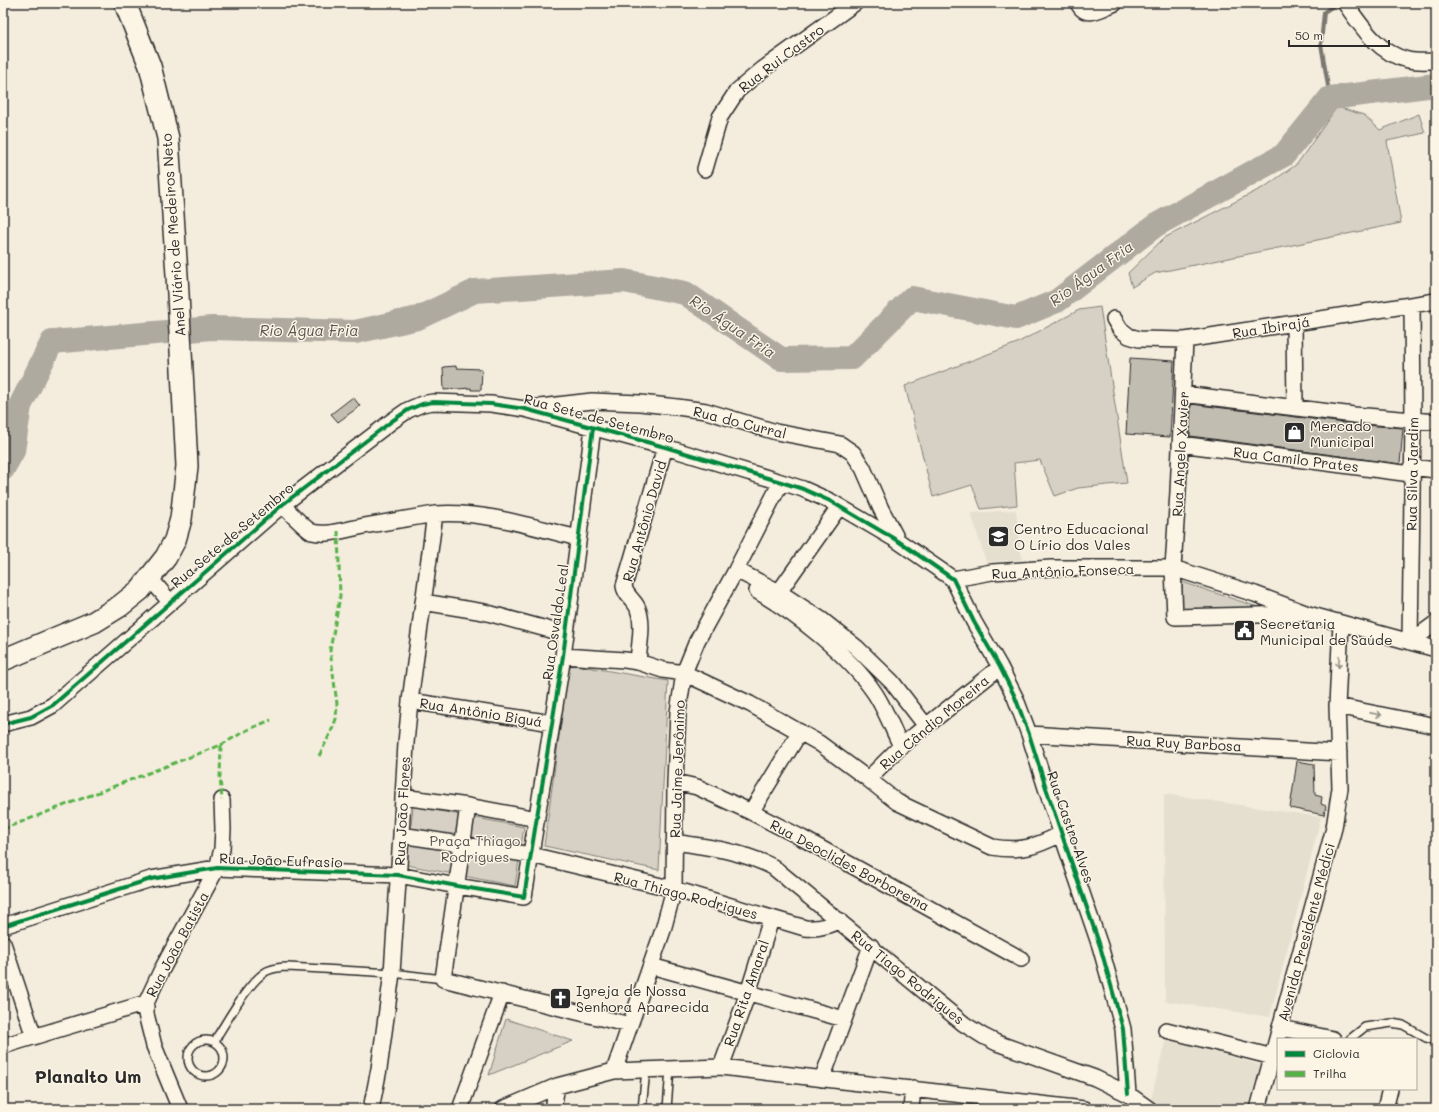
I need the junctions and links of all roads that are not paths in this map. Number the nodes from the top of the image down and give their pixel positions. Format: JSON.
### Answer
{"nodes":[{"id":1,"x":125,"y":3,"type":"edge"},
{"id":2,"x":855,"y":3,"type":"edge"},
{"id":3,"x":1115,"y":3,"type":"edge"},
{"id":4,"x":1079,"y":5,"type":"edge"},
{"id":5,"x":1346,"y":5,"type":"edge"},
{"id":6,"x":1436,"y":61,"type":"edge"},
{"id":7,"x":705,"y":169,"type":"dead end"},
{"id":8,"x":1436,"y":302,"type":"edge"},
{"id":9,"x":1412,"y":305,"type":"junction"},
{"id":10,"x":1114,"y":319,"type":"dead end"},
{"id":11,"x":1294,"y":323,"type":"junction"},
{"id":12,"x":1185,"y":340,"type":"junction"},
{"id":13,"x":1183,"y":394,"type":"junction"},
{"id":14,"x":1295,"y":408,"type":"junction"},
{"id":15,"x":525,"y":409,"type":"junction"},
{"id":16,"x":1413,"y":421,"type":"junction"},
{"id":17,"x":1436,"y":422,"type":"edge"},
{"id":18,"x":593,"y":428,"type":"junction"},
{"id":19,"x":1180,"y":444,"type":"junction"},
{"id":20,"x":665,"y":447,"type":"junction"},
{"id":21,"x":1411,"y":470,"type":"junction"},
{"id":22,"x":1436,"y":470,"type":"edge"},
{"id":23,"x":781,"y":482,"type":"junction"},
{"id":24,"x":282,"y":505,"type":"junction"},
{"id":25,"x":839,"y":507,"type":"junction"},
{"id":26,"x":434,"y":514,"type":"junction"},
{"id":27,"x":578,"y":538,"type":"junction"},
{"id":28,"x":898,"y":541,"type":"junction"},
{"id":29,"x":1173,"y":568,"type":"junction"},
{"id":30,"x":734,"y":573,"type":"junction"},
{"id":31,"x":150,"y":578,"type":"junction"},
{"id":32,"x":953,"y":579,"type":"junction"},
{"id":33,"x":779,"y":592,"type":"junction"},
{"id":34,"x":170,"y":602,"type":"junction"},
{"id":35,"x":423,"y":602,"type":"junction"},
{"id":36,"x":1308,"y":614,"type":"junction"},
{"id":37,"x":1341,"y":623,"type":"junction"},
{"id":38,"x":1436,"y":623,"type":"edge"},
{"id":39,"x":565,"y":634,"type":"junction"},
{"id":40,"x":1410,"y":642,"type":"junction"},
{"id":41,"x":1436,"y":649,"type":"edge"},
{"id":42,"x":563,"y":656,"type":"junction"},
{"id":43,"x":3,"y":660,"type":"edge"},
{"id":44,"x":638,"y":662,"type":"junction"},
{"id":45,"x":1000,"y":667,"type":"junction"},
{"id":46,"x":684,"y":673,"type":"junction"},
{"id":47,"x":410,"y":701,"type":"junction"},
{"id":48,"x":1337,"y":706,"type":"junction"},
{"id":49,"x":552,"y":723,"type":"junction"},
{"id":50,"x":3,"y":724,"type":"edge"},
{"id":51,"x":926,"y":726,"type":"junction"},
{"id":52,"x":1436,"y":726,"type":"edge"},
{"id":53,"x":800,"y":732,"type":"junction"},
{"id":54,"x":1029,"y":734,"type":"junction"},
{"id":55,"x":901,"y":746,"type":"junction"},
{"id":56,"x":1339,"y":752,"type":"junction"},
{"id":57,"x":868,"y":779,"type":"junction"},
{"id":58,"x":675,"y":782,"type":"junction"},
{"id":59,"x":403,"y":797,"type":"junction"},
{"id":60,"x":222,"y":800,"type":"dead end"},
{"id":61,"x":468,"y":806,"type":"junction"},
{"id":62,"x":751,"y":812,"type":"junction"},
{"id":63,"x":536,"y":819,"type":"junction"},
{"id":64,"x":1061,"y":834,"type":"junction"},
{"id":65,"x":402,"y":835,"type":"junction"},
{"id":66,"x":674,"y":842,"type":"junction"},
{"id":67,"x":463,"y":844,"type":"junction"},
{"id":68,"x":531,"y":855,"type":"junction"},
{"id":69,"x":217,"y":868,"type":"junction"},
{"id":70,"x":398,"y":876,"type":"junction"},
{"id":71,"x":457,"y":886,"type":"junction"},
{"id":72,"x":674,"y":890,"type":"junction"},
{"id":73,"x":771,"y":919,"type":"junction"},
{"id":74,"x":839,"y":920,"type":"junction"},
{"id":75,"x":3,"y":926,"type":"edge"},
{"id":76,"x":3,"y":943,"type":"edge"},
{"id":77,"x":871,"y":946,"type":"junction"},
{"id":78,"x":1021,"y":959,"type":"dead end"},
{"id":79,"x":651,"y":966,"type":"junction"},
{"id":80,"x":392,"y":973,"type":"junction"},
{"id":81,"x":443,"y":979,"type":"junction"},
{"id":82,"x":502,"y":993,"type":"junction"},
{"id":83,"x":748,"y":993,"type":"junction"},
{"id":84,"x":146,"y":1003,"type":"junction"},
{"id":85,"x":844,"y":1019,"type":"junction"},
{"id":86,"x":630,"y":1025,"type":"junction"},
{"id":87,"x":1281,"y":1028,"type":"junction"},
{"id":88,"x":1166,"y":1030,"type":"dead end"},
{"id":89,"x":34,"y":1037,"type":"junction"},
{"id":90,"x":1278,"y":1038,"type":"edge"},
{"id":91,"x":1328,"y":1038,"type":"edge"},
{"id":92,"x":1351,"y":1038,"type":"edge"},
{"id":93,"x":1436,"y":1041,"type":"edge"},
{"id":94,"x":215,"y":1042,"type":"junction"},
{"id":95,"x":1277,"y":1042,"type":"edge"},
{"id":96,"x":3,"y":1046,"type":"edge"},
{"id":97,"x":1273,"y":1056,"type":"junction"},
{"id":98,"x":721,"y":1067,"type":"junction"},
{"id":99,"x":670,"y":1069,"type":"junction"},
{"id":100,"x":646,"y":1070,"type":"junction"},
{"id":101,"x":614,"y":1071,"type":"junction"},
{"id":102,"x":822,"y":1079,"type":"junction"},
{"id":103,"x":557,"y":1086,"type":"junction"},
{"id":104,"x":913,"y":1088,"type":"junction"},
{"id":105,"x":1390,"y":1090,"type":"edge"},
{"id":106,"x":1128,"y":1094,"type":"junction"},
{"id":107,"x":531,"y":1103,"type":"edge"},
{"id":108,"x":180,"y":1109,"type":"edge"},
{"id":109,"x":371,"y":1109,"type":"edge"},
{"id":110,"x":460,"y":1109,"type":"edge"},
{"id":111,"x":503,"y":1109,"type":"edge"},
{"id":112,"x":553,"y":1109,"type":"edge"},
{"id":113,"x":642,"y":1109,"type":"edge"},
{"id":114,"x":667,"y":1109,"type":"edge"},
{"id":115,"x":911,"y":1109,"type":"edge"},
{"id":116,"x":1084,"y":1109,"type":"edge"},
{"id":117,"x":1149,"y":1109,"type":"edge"},
{"id":118,"x":1258,"y":1109,"type":"edge"},
{"id":119,"x":1385,"y":1109,"type":"edge"}],
"edges":[{"from":1,"to":31,"type":"street","name":"Anel Viário de Medeiros Neto"},
{"from":2,"to":7,"type":"street","name":"Rua Rui Castro"},
{"from":3,"to":4,"type":"street"},
{"from":5,"to":6,"type":"street"},
{"from":8,"to":9,"type":"street","name":"Rua Ibirajá"},
{"from":9,"to":11,"type":"street","name":"Rua Ibirajá"},
{"from":9,"to":16,"type":"street","name":"Rua Silva Jardim"},
{"from":10,"to":12,"type":"street","name":"Rua Ibirajá"},
{"from":11,"to":12,"type":"street","name":"Rua Ibirajá"},
{"from":11,"to":14,"type":"street"},
{"from":12,"to":13,"type":"street","name":"Rua Angelo Xavier"},
{"from":13,"to":14,"type":"street"},
{"from":13,"to":19,"type":"street","name":"Rua Angelo Xavier"},
{"from":14,"to":16,"type":"street"},
{"from":15,"to":18,"type":"street","name":"Rua Sete de Setembro"},
{"from":15,"to":24,"type":"street","name":"Rua Sete de Setembro"},
{"from":15,"to":28,"type":"street","name":"Rua do Curral"},
{"from":16,"to":17,"type":"street"},
{"from":16,"to":21,"type":"street","name":"Rua Silva Jardim"},
{"from":18,"to":20,"type":"street","name":"Rua Sete de Setembro"},
{"from":18,"to":27,"type":"street","name":"Rua Osvaldo Leal"},
{"from":19,"to":21,"type":"street","name":"Rua Camilo Prates"},
{"from":19,"to":29,"type":"street","name":"Rua Angelo Xavier"},
{"from":20,"to":23,"type":"street","name":"Rua Sete de Setembro"},
{"from":20,"to":44,"type":"street","name":"Rua Antônio David"},
{"from":21,"to":22,"type":"street","name":"Rua Camilo Prates"},
{"from":21,"to":40,"type":"street","name":"Rua Silva Jardim"},
{"from":23,"to":25,"type":"street","name":"Rua Sete de Setembro"},
{"from":23,"to":30,"type":"street","name":"Rua Jaime Jerônimo"},
{"from":24,"to":26,"type":"street"},
{"from":24,"to":34,"type":"street","name":"Rua Sete de Setembro"},
{"from":25,"to":28,"type":"street","name":"Rua Sete de Setembro"},
{"from":25,"to":33,"type":"street"},
{"from":26,"to":27,"type":"street"},
{"from":26,"to":35,"type":"street","name":"Rua João Flores"},
{"from":27,"to":39,"type":"street","name":"Rua Osvaldo Leal"},
{"from":28,"to":32,"type":"street","name":"Rua Sete de Setembro"},
{"from":29,"to":32,"type":"street","name":"Rua Antônio Fonseca"},
{"from":29,"to":36,"type":"street","name":"Rua Antônio Fonseca"},
{"from":29,"to":36,"type":"street","name":"Rua Angelo Xavier"},
{"from":30,"to":33,"type":"street"},
{"from":30,"to":46,"type":"street","name":"Rua Jaime Jerônimo"},
{"from":30,"to":55,"type":"street"},
{"from":31,"to":34,"type":"street"},
{"from":31,"to":43,"type":"street","name":"Anel Viário de Medeiros Neto"},
{"from":32,"to":45,"type":"street","name":"Rua Castro Alves"},
{"from":33,"to":51,"type":"street"},
{"from":34,"to":50,"type":"street","name":"Rua Sete de Setembro"},
{"from":35,"to":39,"type":"street"},
{"from":35,"to":47,"type":"street","name":"Rua João Flores"},
{"from":36,"to":37,"type":"street"},
{"from":37,"to":40,"type":"street"},
{"from":37,"to":48,"type":"street","name":"Avenida Presidente Médici","one_way":true},
{"from":38,"to":40,"type":"street"},
{"from":39,"to":42,"type":"street","name":"Rua Osvaldo Leal"},
{"from":40,"to":41,"type":"street"},
{"from":42,"to":44,"type":"street"},
{"from":42,"to":49,"type":"street","name":"Rua Osvaldo Leal"},
{"from":44,"to":46,"type":"street"},
{"from":45,"to":51,"type":"street","name":"Rua Cândio Moreira"},
{"from":45,"to":54,"type":"street","name":"Rua Castro Alves"},
{"from":46,"to":53,"type":"street"},
{"from":46,"to":58,"type":"street","name":"Rua Jaime Jerônimo"},
{"from":47,"to":49,"type":"street","name":"Rua Antônio Biguá"},
{"from":47,"to":59,"type":"street","name":"Rua João Flores"},
{"from":48,"to":52,"type":"street","one_way":true},
{"from":48,"to":56,"type":"street","name":"Avenida Presidente Médici"},
{"from":49,"to":63,"type":"street","name":"Rua Osvaldo Leal"},
{"from":51,"to":55,"type":"street","name":"Rua Cândio Moreira"},
{"from":53,"to":57,"type":"street"},
{"from":53,"to":62,"type":"street"},
{"from":54,"to":56,"type":"street","name":"Rua Ruy Barbosa"},
{"from":54,"to":64,"type":"street","name":"Rua Castro Alves"},
{"from":55,"to":57,"type":"street","name":"Rua Cândio Moreira"},
{"from":56,"to":87,"type":"street","name":"Avenida Presidente Médici"},
{"from":57,"to":64,"type":"street"},
{"from":58,"to":62,"type":"street","name":"Rua Deoclides Borborema"},
{"from":58,"to":66,"type":"street","name":"Rua Jaime Jerônimo"},
{"from":59,"to":61,"type":"street"},
{"from":59,"to":65,"type":"street","name":"Rua João Flores"},
{"from":60,"to":69,"type":"street","name":"Rua João Batista"},
{"from":61,"to":63,"type":"street"},
{"from":61,"to":67,"type":"street"},
{"from":62,"to":78,"type":"street","name":"Rua Deoclides Borborema"},
{"from":63,"to":68,"type":"street"},
{"from":64,"to":106,"type":"street","name":"Rua Castro Alves"},
{"from":65,"to":67,"type":"street"},
{"from":65,"to":70,"type":"street","name":"Rua João Flores"},
{"from":66,"to":72,"type":"street","name":"Rua Jaime Jerônimo"},
{"from":66,"to":74,"type":"street","name":"Rua Tiago Rodrigues"},
{"from":67,"to":68,"type":"street"},
{"from":67,"to":71,"type":"street"},
{"from":68,"to":71,"type":"street"},
{"from":68,"to":72,"type":"street","name":"Rua Thiago Rodrigues"},
{"from":69,"to":70,"type":"street","name":"Rua João Eufrasio"},
{"from":69,"to":75,"type":"street","name":"Rua João Eufrasio"},
{"from":69,"to":84,"type":"street","name":"Rua João Batista"},
{"from":70,"to":71,"type":"street"},
{"from":70,"to":80,"type":"street","name":"Rua João Flores"},
{"from":71,"to":81,"type":"street"},
{"from":72,"to":73,"type":"street","name":"Rua Thiago Rodrigues"},
{"from":72,"to":79,"type":"street","name":"Rua Jaime Jerônimo"},
{"from":73,"to":74,"type":"street","name":"Rua Thiago Rodrigues"},
{"from":73,"to":83,"type":"street","name":"Rua Rita Amaral"},
{"from":74,"to":77,"type":"street","name":"Rua Tiago Rodrigues"},
{"from":76,"to":89,"type":"street"},
{"from":77,"to":85,"type":"street"},
{"from":77,"to":106,"type":"street","name":"Rua Tiago Rodrigues"},
{"from":79,"to":83,"type":"street"},
{"from":79,"to":86,"type":"street","name":"Rua Jaime Jerônimo"},
{"from":80,"to":81,"type":"lane"},
{"from":80,"to":94,"type":"lane"},
{"from":80,"to":109,"type":"street","name":"Rua João Flores"},
{"from":81,"to":82,"type":"street"},
{"from":82,"to":86,"type":"street"},
{"from":82,"to":110,"type":"street"},
{"from":83,"to":85,"type":"street"},
{"from":83,"to":98,"type":"street","name":"Rua Rita Amaral"},
{"from":84,"to":89,"type":"street"},
{"from":84,"to":108,"type":"street","name":"Rua João Batista"},
{"from":85,"to":102,"type":"street"},
{"from":86,"to":101,"type":"street","name":"Rua Jaime Jerônimo"},
{"from":87,"to":90,"type":"street","name":"Avenida Presidente Médici"},
{"from":87,"to":91,"type":"street"},
{"from":88,"to":97,"type":"street"},
{"from":89,"to":96,"type":"street"},
{"from":92,"to":93,"type":"lane"},
{"from":94,"to":94,"type":"lane"},
{"from":95,"to":97,"type":"street","name":"Avenida Presidente Médici"},
{"from":97,"to":118,"type":"street","name":"Avenida Presidente Médici"},
{"from":98,"to":99,"type":"street"},
{"from":98,"to":102,"type":"street"},
{"from":99,"to":100,"type":"street"},
{"from":99,"to":114,"type":"lane"},
{"from":100,"to":101,"type":"street"},
{"from":100,"to":113,"type":"lane"},
{"from":101,"to":103,"type":"street"},
{"from":102,"to":104,"type":"street"},
{"from":103,"to":107,"type":"street"},
{"from":103,"to":112,"type":"street"},
{"from":104,"to":115,"type":"street"},
{"from":104,"to":116,"type":"street"},
{"from":105,"to":119,"type":"street"},
{"from":106,"to":117,"type":"street","name":"Rua Tiago Rodrigues"},
{"from":107,"to":111,"type":"street"}]}
